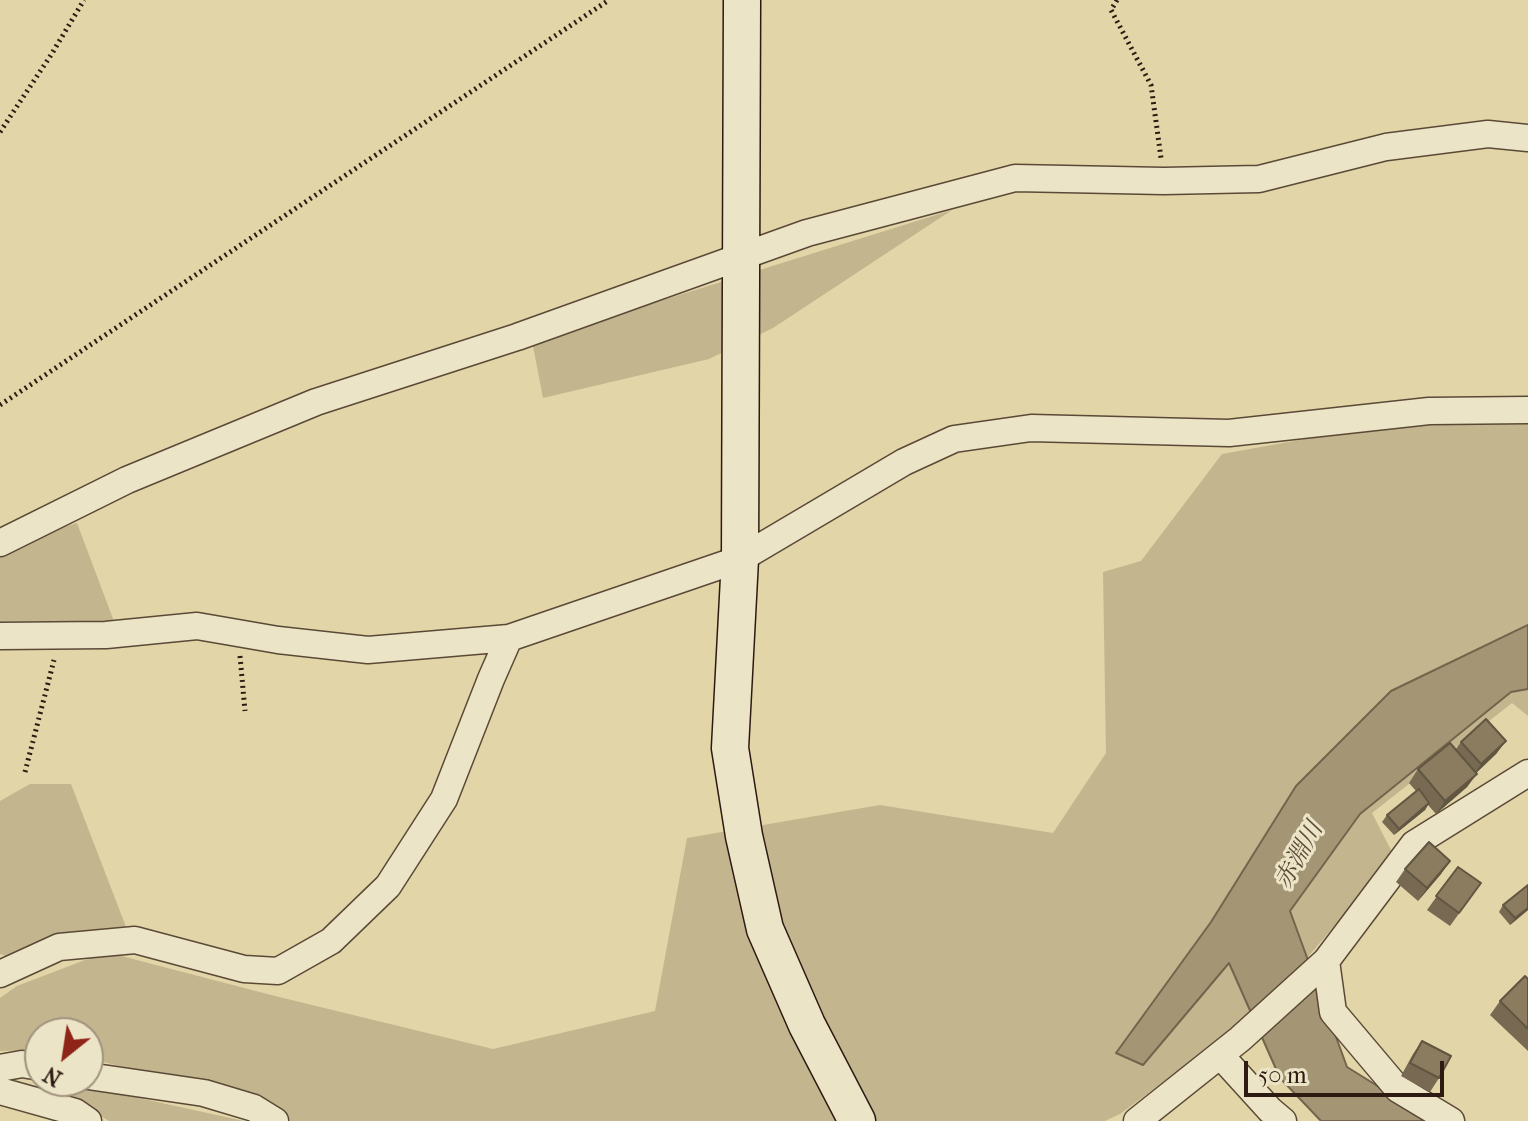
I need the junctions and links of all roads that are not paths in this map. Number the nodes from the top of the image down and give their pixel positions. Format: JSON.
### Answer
{"nodes":[{"id":1,"x":742,"y":0,"type":"edge"},
{"id":2,"x":1528,"y":138,"type":"edge"},
{"id":3,"x":740,"y":258,"type":"junction"},
{"id":4,"x":1528,"y":410,"type":"edge"},
{"id":5,"x":0,"y":543,"type":"edge"},
{"id":6,"x":740,"y":559,"type":"junction"},
{"id":7,"x":0,"y":636,"type":"edge"},
{"id":8,"x":509,"y":638,"type":"junction"},
{"id":9,"x":1528,"y":773,"type":"edge"},
{"id":10,"x":1326,"y":961,"type":"junction"},
{"id":11,"x":0,"y":974,"type":"edge"},
{"id":12,"x":1230,"y":1047,"type":"junction"},
{"id":13,"x":24,"y":1064,"type":"edge"},
{"id":14,"x":0,"y":1068,"type":"edge"},
{"id":15,"x":104,"y":1078,"type":"edge"},
{"id":16,"x":0,"y":1091,"type":"edge"},
{"id":17,"x":88,"y":1121,"type":"edge"},
{"id":18,"x":275,"y":1121,"type":"edge"},
{"id":19,"x":857,"y":1121,"type":"edge"},
{"id":20,"x":1137,"y":1121,"type":"edge"},
{"id":21,"x":1283,"y":1121,"type":"edge"},
{"id":22,"x":1451,"y":1121,"type":"edge"}],
"edges":[{"from":1,"to":3,"type":"street"},
{"from":2,"to":3,"type":"street"},
{"from":3,"to":5,"type":"street"},
{"from":3,"to":6,"type":"street"},
{"from":4,"to":6,"type":"street"},
{"from":6,"to":8,"type":"street"},
{"from":6,"to":19,"type":"street"},
{"from":7,"to":8,"type":"street"},
{"from":8,"to":11,"type":"street"},
{"from":9,"to":10,"type":"street"},
{"from":10,"to":12,"type":"street"},
{"from":10,"to":22,"type":"street"},
{"from":12,"to":20,"type":"street"},
{"from":12,"to":21,"type":"street"},
{"from":13,"to":14,"type":"street"},
{"from":15,"to":18,"type":"street"},
{"from":16,"to":17,"type":"street"}]}
